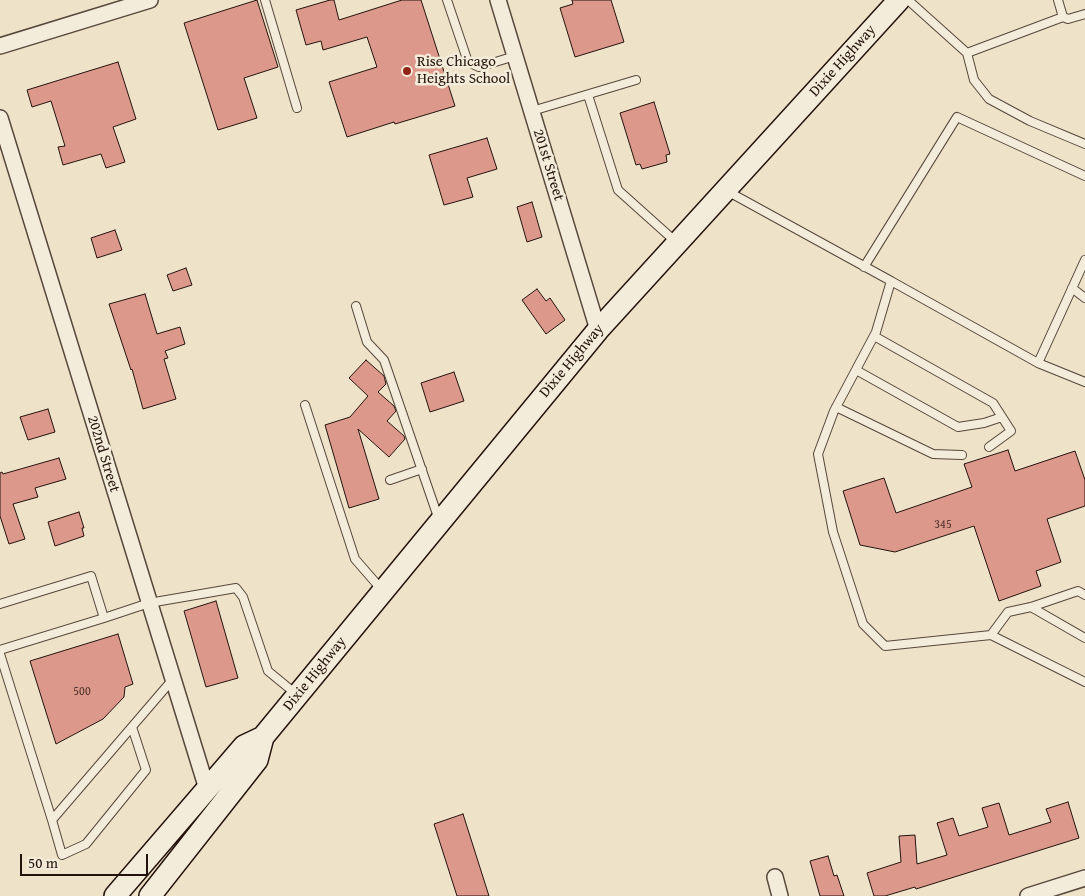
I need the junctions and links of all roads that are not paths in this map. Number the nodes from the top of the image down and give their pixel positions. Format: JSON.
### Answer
{"nodes":[{"id":1,"x":150,"y":0,"type":"edge"},
{"id":2,"x":265,"y":0,"type":"edge"},
{"id":3,"x":447,"y":0,"type":"edge"},
{"id":4,"x":498,"y":0,"type":"edge"},
{"id":5,"x":899,"y":0,"type":"edge"},
{"id":6,"x":908,"y":0,"type":"edge"},
{"id":7,"x":1058,"y":0,"type":"edge"},
{"id":8,"x":1085,"y":14,"type":"edge"},
{"id":9,"x":1063,"y":17,"type":"junction"},
{"id":10,"x":0,"y":46,"type":"edge"},
{"id":11,"x":967,"y":53,"type":"junction"},
{"id":12,"x":514,"y":56,"type":"junction"},
{"id":13,"x":636,"y":80,"type":"dead end"},
{"id":14,"x":588,"y":94,"type":"junction"},
{"id":15,"x":297,"y":108,"type":"dead end"},
{"id":16,"x":532,"y":111,"type":"junction"},
{"id":17,"x":0,"y":118,"type":"edge"},
{"id":18,"x":1085,"y":144,"type":"edge"},
{"id":19,"x":1085,"y":176,"type":"edge"},
{"id":20,"x":725,"y":190,"type":"junction"},
{"id":21,"x":676,"y":243,"type":"junction"},
{"id":22,"x":1085,"y":260,"type":"edge"},
{"id":23,"x":864,"y":266,"type":"junction"},
{"id":24,"x":890,"y":281,"type":"junction"},
{"id":25,"x":1072,"y":288,"type":"junction"},
{"id":26,"x":1085,"y":298,"type":"edge"},
{"id":27,"x":356,"y":306,"type":"dead end"},
{"id":28,"x":598,"y":330,"type":"junction"},
{"id":29,"x":874,"y":336,"type":"junction"},
{"id":30,"x":1038,"y":363,"type":"junction"},
{"id":31,"x":856,"y":370,"type":"junction"},
{"id":32,"x":1084,"y":382,"type":"edge"},
{"id":33,"x":305,"y":405,"type":"dead end"},
{"id":34,"x":836,"y":407,"type":"junction"},
{"id":35,"x":1002,"y":417,"type":"junction"},
{"id":36,"x":989,"y":447,"type":"dead end"},
{"id":37,"x":962,"y":454,"type":"dead end"},
{"id":38,"x":422,"y":469,"type":"junction"},
{"id":39,"x":390,"y":480,"type":"dead end"},
{"id":40,"x":440,"y":522,"type":"junction"},
{"id":41,"x":383,"y":591,"type":"junction"},
{"id":42,"x":1085,"y":595,"type":"edge"},
{"id":43,"x":149,"y":603,"type":"junction"},
{"id":44,"x":0,"y":604,"type":"edge"},
{"id":45,"x":1032,"y":607,"type":"junction"},
{"id":46,"x":104,"y":618,"type":"junction"},
{"id":47,"x":991,"y":635,"type":"junction"},
{"id":48,"x":1085,"y":638,"type":"edge"},
{"id":49,"x":0,"y":652,"type":"edge"},
{"id":50,"x":173,"y":679,"type":"junction"},
{"id":51,"x":1085,"y":682,"type":"edge"},
{"id":52,"x":297,"y":695,"type":"junction"},
{"id":53,"x":132,"y":726,"type":"junction"},
{"id":54,"x":263,"y":737,"type":"junction"},
{"id":55,"x":207,"y":789,"type":"junction"},
{"id":56,"x":52,"y":820,"type":"junction"},
{"id":57,"x":775,"y":877,"type":"dead end"},
{"id":58,"x":1085,"y":878,"type":"edge"},
{"id":59,"x":115,"y":896,"type":"edge"},
{"id":60,"x":150,"y":896,"type":"edge"},
{"id":61,"x":780,"y":896,"type":"edge"},
{"id":62,"x":1028,"y":896,"type":"edge"}],
"edges":[{"from":1,"to":10,"type":"street"},
{"from":2,"to":15,"type":"lane"},
{"from":3,"to":12,"type":"lane"},
{"from":4,"to":12,"type":"street","name":"201st Street"},
{"from":5,"to":20,"type":"main road","name":"Dixie Highway"},
{"from":6,"to":11,"type":"lane"},
{"from":7,"to":9,"type":"lane"},
{"from":8,"to":9,"type":"lane"},
{"from":9,"to":11,"type":"lane"},
{"from":11,"to":18,"type":"lane"},
{"from":12,"to":16,"type":"street","name":"201st Street"},
{"from":13,"to":14,"type":"lane"},
{"from":14,"to":16,"type":"lane"},
{"from":14,"to":21,"type":"lane"},
{"from":16,"to":28,"type":"street","name":"201st Street"},
{"from":17,"to":43,"type":"street","name":"202nd Street"},
{"from":19,"to":23,"type":"lane"},
{"from":20,"to":21,"type":"main road","name":"Dixie Highway"},
{"from":20,"to":23,"type":"lane"},
{"from":21,"to":28,"type":"main road","name":"Dixie Highway"},
{"from":22,"to":25,"type":"lane"},
{"from":23,"to":24,"type":"lane"},
{"from":24,"to":29,"type":"lane"},
{"from":24,"to":30,"type":"lane"},
{"from":25,"to":26,"type":"lane"},
{"from":25,"to":30,"type":"lane"},
{"from":27,"to":38,"type":"lane"},
{"from":28,"to":40,"type":"main road","name":"Dixie Highway"},
{"from":29,"to":31,"type":"lane"},
{"from":29,"to":35,"type":"lane"},
{"from":30,"to":32,"type":"lane"},
{"from":31,"to":34,"type":"lane"},
{"from":31,"to":35,"type":"lane"},
{"from":33,"to":41,"type":"lane"},
{"from":34,"to":37,"type":"lane"},
{"from":34,"to":47,"type":"lane"},
{"from":35,"to":36,"type":"lane"},
{"from":38,"to":39,"type":"lane"},
{"from":38,"to":40,"type":"lane"},
{"from":40,"to":41,"type":"main road","name":"Dixie Highway"},
{"from":41,"to":52,"type":"main road","name":"Dixie Highway"},
{"from":42,"to":45,"type":"lane"},
{"from":43,"to":46,"type":"lane"},
{"from":43,"to":50,"type":"street","name":"202nd Street"},
{"from":43,"to":52,"type":"lane"},
{"from":44,"to":46,"type":"lane"},
{"from":45,"to":47,"type":"lane"},
{"from":45,"to":48,"type":"lane"},
{"from":46,"to":49,"type":"lane"},
{"from":47,"to":51,"type":"lane"},
{"from":49,"to":56,"type":"lane"},
{"from":50,"to":53,"type":"lane"},
{"from":50,"to":55,"type":"street","name":"202nd Street"},
{"from":52,"to":54,"type":"main road","name":"Dixie Highway"},
{"from":53,"to":56,"type":"lane"},
{"from":53,"to":56,"type":"lane"},
{"from":54,"to":55,"type":"main road","name":"Dixie Highway"},
{"from":54,"to":60,"type":"main road","name":"Dixie Highway"},
{"from":55,"to":59,"type":"main road","name":"Dixie Highway"},
{"from":57,"to":61,"type":"street"},
{"from":58,"to":62,"type":"street"}]}
